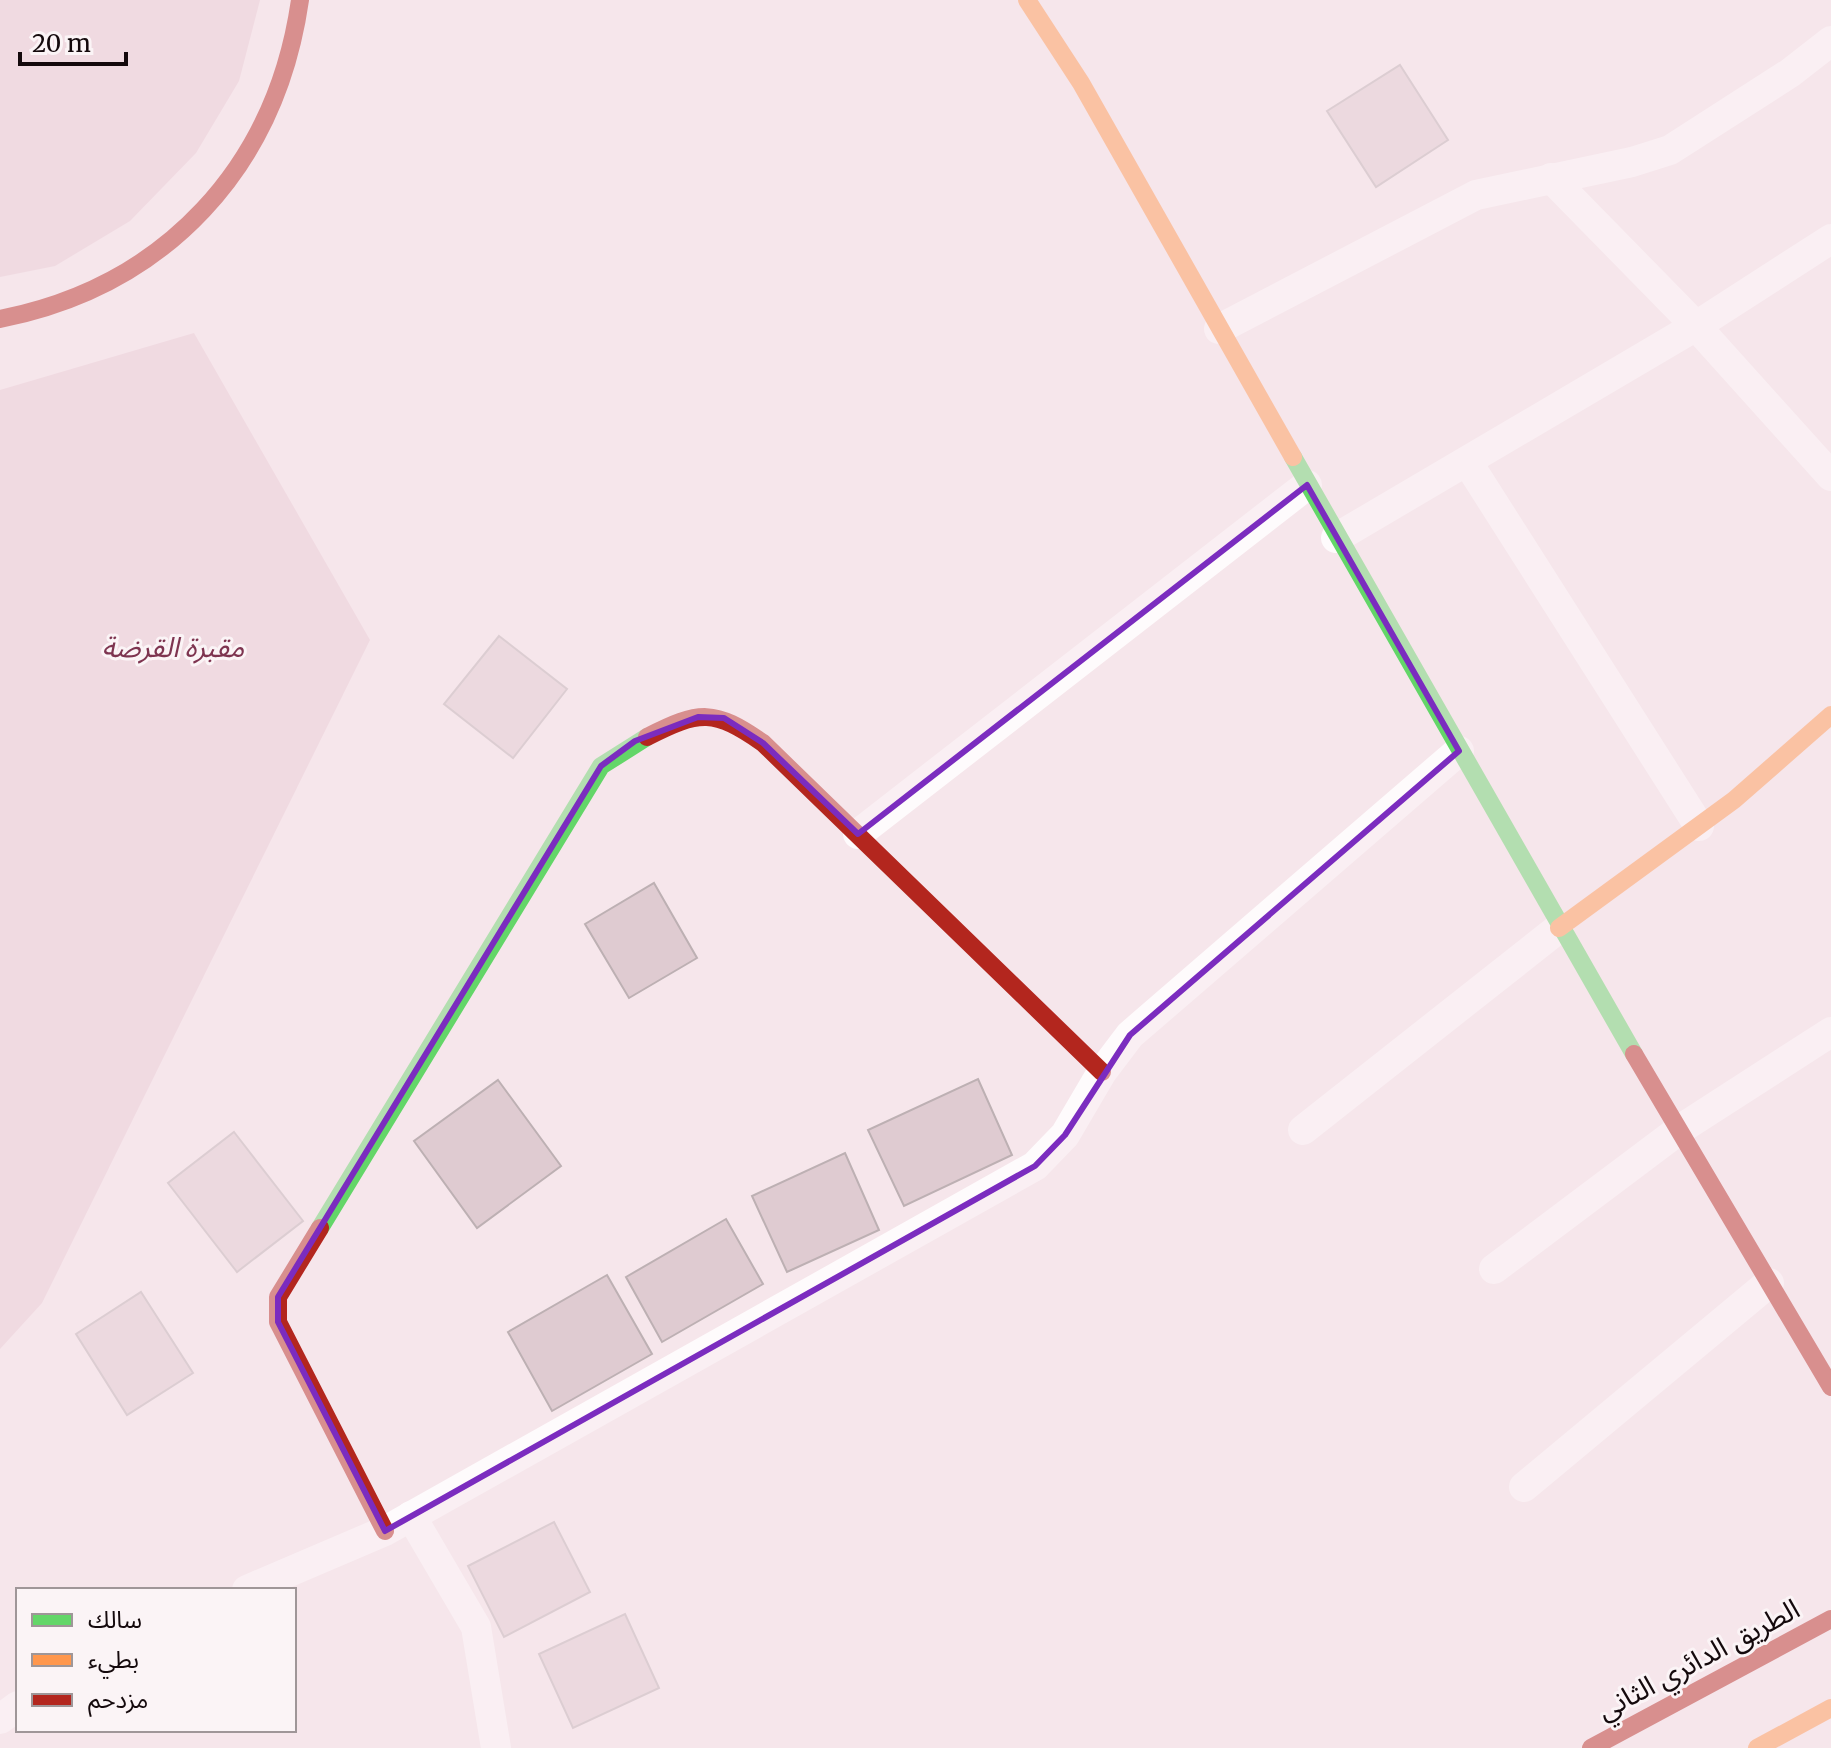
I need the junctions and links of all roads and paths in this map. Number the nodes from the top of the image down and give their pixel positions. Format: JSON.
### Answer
{"nodes":[{"id":1,"x":300,"y":0,"type":"edge"},
{"id":2,"x":1027,"y":0,"type":"edge"},
{"id":3,"x":1831,"y":41,"type":"edge"},
{"id":4,"x":1551,"y":178,"type":"junction"},
{"id":5,"x":1831,"y":239,"type":"edge"},
{"id":6,"x":0,"y":319,"type":"edge"},
{"id":7,"x":1696,"y":326,"type":"junction"},
{"id":8,"x":1219,"y":329,"type":"junction"},
{"id":9,"x":1468,"y":463,"type":"junction"},
{"id":10,"x":1831,"y":476,"type":"edge"},
{"id":11,"x":1307,"y":485,"type":"junction"},
{"id":12,"x":1336,"y":538,"type":"junction"},
{"id":13,"x":1831,"y":715,"type":"edge"},
{"id":14,"x":1459,"y":751,"type":"junction"},
{"id":15,"x":1699,"y":826,"type":"junction"},
{"id":16,"x":858,"y":834,"type":"junction"},
{"id":17,"x":1559,"y":928,"type":"junction"},
{"id":18,"x":1831,"y":1032,"type":"edge"},
{"id":19,"x":1102,"y":1072,"type":"junction"},
{"id":20,"x":1303,"y":1130,"type":"dead end"},
{"id":21,"x":1679,"y":1130,"type":"junction"},
{"id":22,"x":1494,"y":1269,"type":"dead end"},
{"id":23,"x":1769,"y":1283,"type":"junction"},
{"id":24,"x":1831,"y":1387,"type":"edge"},
{"id":25,"x":1524,"y":1487,"type":"dead end"},
{"id":26,"x":411,"y":1516,"type":"junction"},
{"id":27,"x":385,"y":1531,"type":"junction"},
{"id":28,"x":252,"y":1588,"type":"edge"},
{"id":29,"x":1831,"y":1619,"type":"edge"},
{"id":30,"x":1831,"y":1708,"type":"edge"},
{"id":31,"x":496,"y":1748,"type":"edge"},
{"id":32,"x":1591,"y":1748,"type":"edge"},
{"id":33,"x":1757,"y":1748,"type":"edge"}],
"edges":[{"from":1,"to":6,"type":"street"},
{"from":2,"to":8,"type":"street"},
{"from":3,"to":4,"type":"street"},
{"from":4,"to":7,"type":"street"},
{"from":4,"to":8,"type":"street"},
{"from":5,"to":7,"type":"street"},
{"from":7,"to":9,"type":"street"},
{"from":7,"to":10,"type":"street"},
{"from":8,"to":11,"type":"street"},
{"from":9,"to":12,"type":"street"},
{"from":9,"to":15,"type":"street"},
{"from":11,"to":12,"type":"street"},
{"from":11,"to":16,"type":"street"},
{"from":12,"to":14,"type":"street"},
{"from":13,"to":15,"type":"street"},
{"from":14,"to":17,"type":"street"},
{"from":14,"to":19,"type":"street"},
{"from":15,"to":17,"type":"street"},
{"from":16,"to":19,"type":"street"},
{"from":16,"to":27,"type":"street"},
{"from":17,"to":20,"type":"street"},
{"from":17,"to":21,"type":"street"},
{"from":18,"to":21,"type":"street"},
{"from":19,"to":26,"type":"street"},
{"from":21,"to":22,"type":"street"},
{"from":21,"to":23,"type":"street"},
{"from":23,"to":24,"type":"street"},
{"from":23,"to":25,"type":"street"},
{"from":26,"to":27,"type":"street"},
{"from":26,"to":31,"type":"street"},
{"from":27,"to":28,"type":"street"},
{"from":29,"to":32,"type":"street","name":"الطريق الدائري الثاني"},
{"from":30,"to":33,"type":"street"}]}
